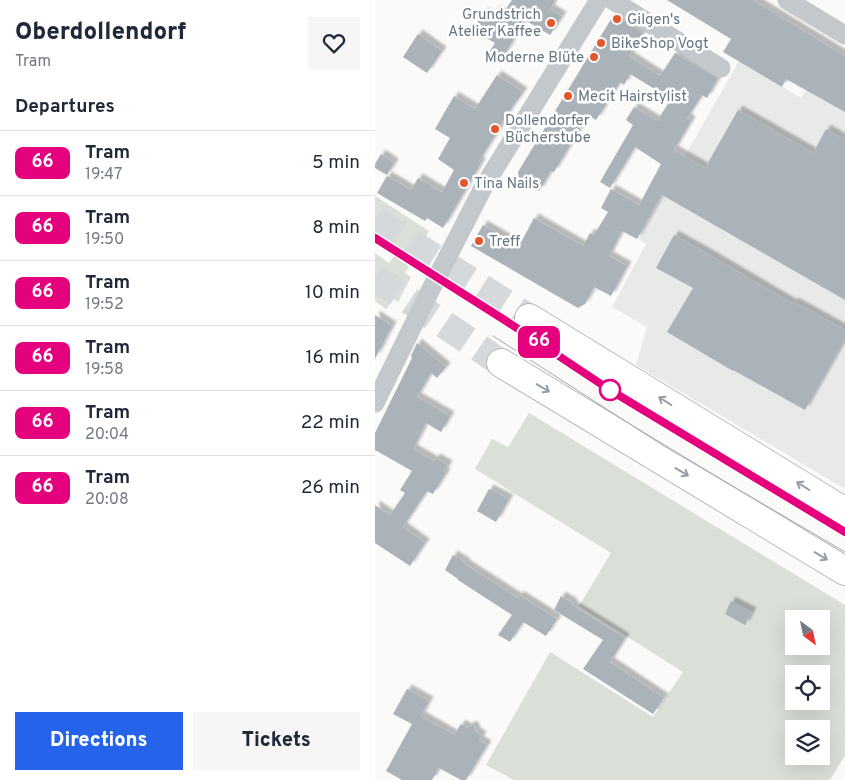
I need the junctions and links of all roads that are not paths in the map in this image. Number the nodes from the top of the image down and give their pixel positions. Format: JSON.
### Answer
{"nodes":[{"id":1,"x":599,"y":0,"type":"edge"},
{"id":2,"x":612,"y":0,"type":"edge"},
{"id":3,"x":787,"y":0,"type":"edge"},
{"id":4,"x":845,"y":35,"type":"edge"},
{"id":5,"x":721,"y":68,"type":"dead end"},
{"id":6,"x":529,"y":318,"type":"tunnel mouth"},
{"id":7,"x":501,"y":363,"type":"tunnel mouth"},
{"id":8,"x":375,"y":403,"type":"edge"},
{"id":9,"x":845,"y":512,"type":"edge"},
{"id":10,"x":845,"y":571,"type":"edge"}],
"edges":[{"from":1,"to":8,"type":"street"},
{"from":2,"to":5,"type":"street"},
{"from":3,"to":4,"type":"street"},
{"from":9,"to":6,"type":"highway","one_way":true},
{"from":7,"to":10,"type":"highway","one_way":true}]}
